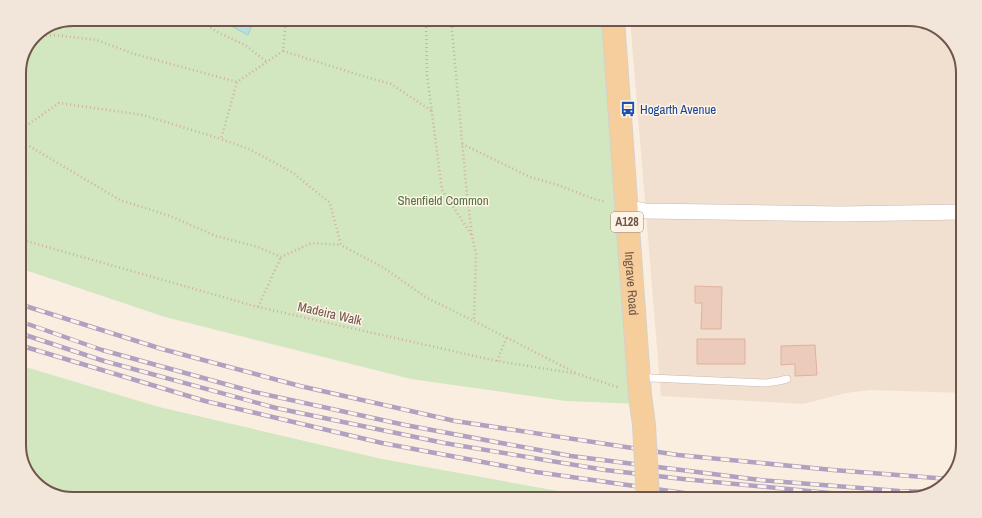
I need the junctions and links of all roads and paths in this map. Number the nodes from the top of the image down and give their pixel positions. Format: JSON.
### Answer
{"nodes":[{"id":1,"x":208,"y":26,"type":"edge"},
{"id":2,"x":285,"y":26,"type":"edge"},
{"id":3,"x":426,"y":26,"type":"edge"},
{"id":4,"x":452,"y":26,"type":"edge"},
{"id":5,"x":613,"y":26,"type":"edge"},
{"id":6,"x":44,"y":37,"type":"edge"},
{"id":7,"x":283,"y":51,"type":"junction"},
{"id":8,"x":267,"y":62,"type":"junction"},
{"id":9,"x":237,"y":82,"type":"junction"},
{"id":10,"x":432,"y":112,"type":"junction"},
{"id":11,"x":26,"y":126,"type":"edge"},
{"id":12,"x":221,"y":139,"type":"junction"},
{"id":13,"x":26,"y":144,"type":"edge"},
{"id":14,"x":462,"y":144,"type":"junction"},
{"id":15,"x":626,"y":207,"type":"junction"},
{"id":16,"x":956,"y":212,"type":"edge"},
{"id":17,"x":472,"y":236,"type":"junction"},
{"id":18,"x":26,"y":241,"type":"edge"},
{"id":19,"x":341,"y":246,"type":"junction"},
{"id":20,"x":281,"y":257,"type":"junction"},
{"id":21,"x":258,"y":307,"type":"junction"},
{"id":22,"x":474,"y":321,"type":"junction"},
{"id":23,"x":507,"y":337,"type":"junction"},
{"id":24,"x":497,"y":361,"type":"junction"},
{"id":25,"x":578,"y":374,"type":"junction"},
{"id":26,"x":787,"y":378,"type":"dead end"},
{"id":27,"x":640,"y":385,"type":"junction"},
{"id":28,"x":648,"y":492,"type":"edge"}],
"edges":[{"from":1,"to":8,"type":"path"},
{"from":2,"to":7,"type":"path"},
{"from":3,"to":10,"type":"path"},
{"from":4,"to":14,"type":"path"},
{"from":5,"to":15,"type":"main road","name":"Ingrave Road","number":"A128"},
{"from":6,"to":9,"type":"path"},
{"from":7,"to":8,"type":"path"},
{"from":7,"to":10,"type":"path"},
{"from":8,"to":9,"type":"path"},
{"from":9,"to":12,"type":"path"},
{"from":10,"to":17,"type":"path"},
{"from":11,"to":12,"type":"path"},
{"from":12,"to":19,"type":"path"},
{"from":13,"to":20,"type":"path"},
{"from":14,"to":15,"type":"path"},
{"from":14,"to":17,"type":"path"},
{"from":15,"to":16,"type":"street"},
{"from":15,"to":27,"type":"main road","name":"Ingrave Road","number":"A128"},
{"from":17,"to":22,"type":"path"},
{"from":18,"to":21,"type":"path","name":"Madeira Walk"},
{"from":19,"to":20,"type":"path"},
{"from":19,"to":22,"type":"path"},
{"from":20,"to":21,"type":"path"},
{"from":21,"to":24,"type":"path","name":"Madeira Walk"},
{"from":22,"to":23,"type":"path"},
{"from":23,"to":24,"type":"path"},
{"from":23,"to":25,"type":"path"},
{"from":24,"to":25,"type":"path","name":"Madeira Walk"},
{"from":25,"to":27,"type":"path","name":"Madeira Walk"},
{"from":26,"to":27,"type":"lane"},
{"from":27,"to":28,"type":"main road","name":"Ingrave Road","number":"A128","bridge":true}]}
